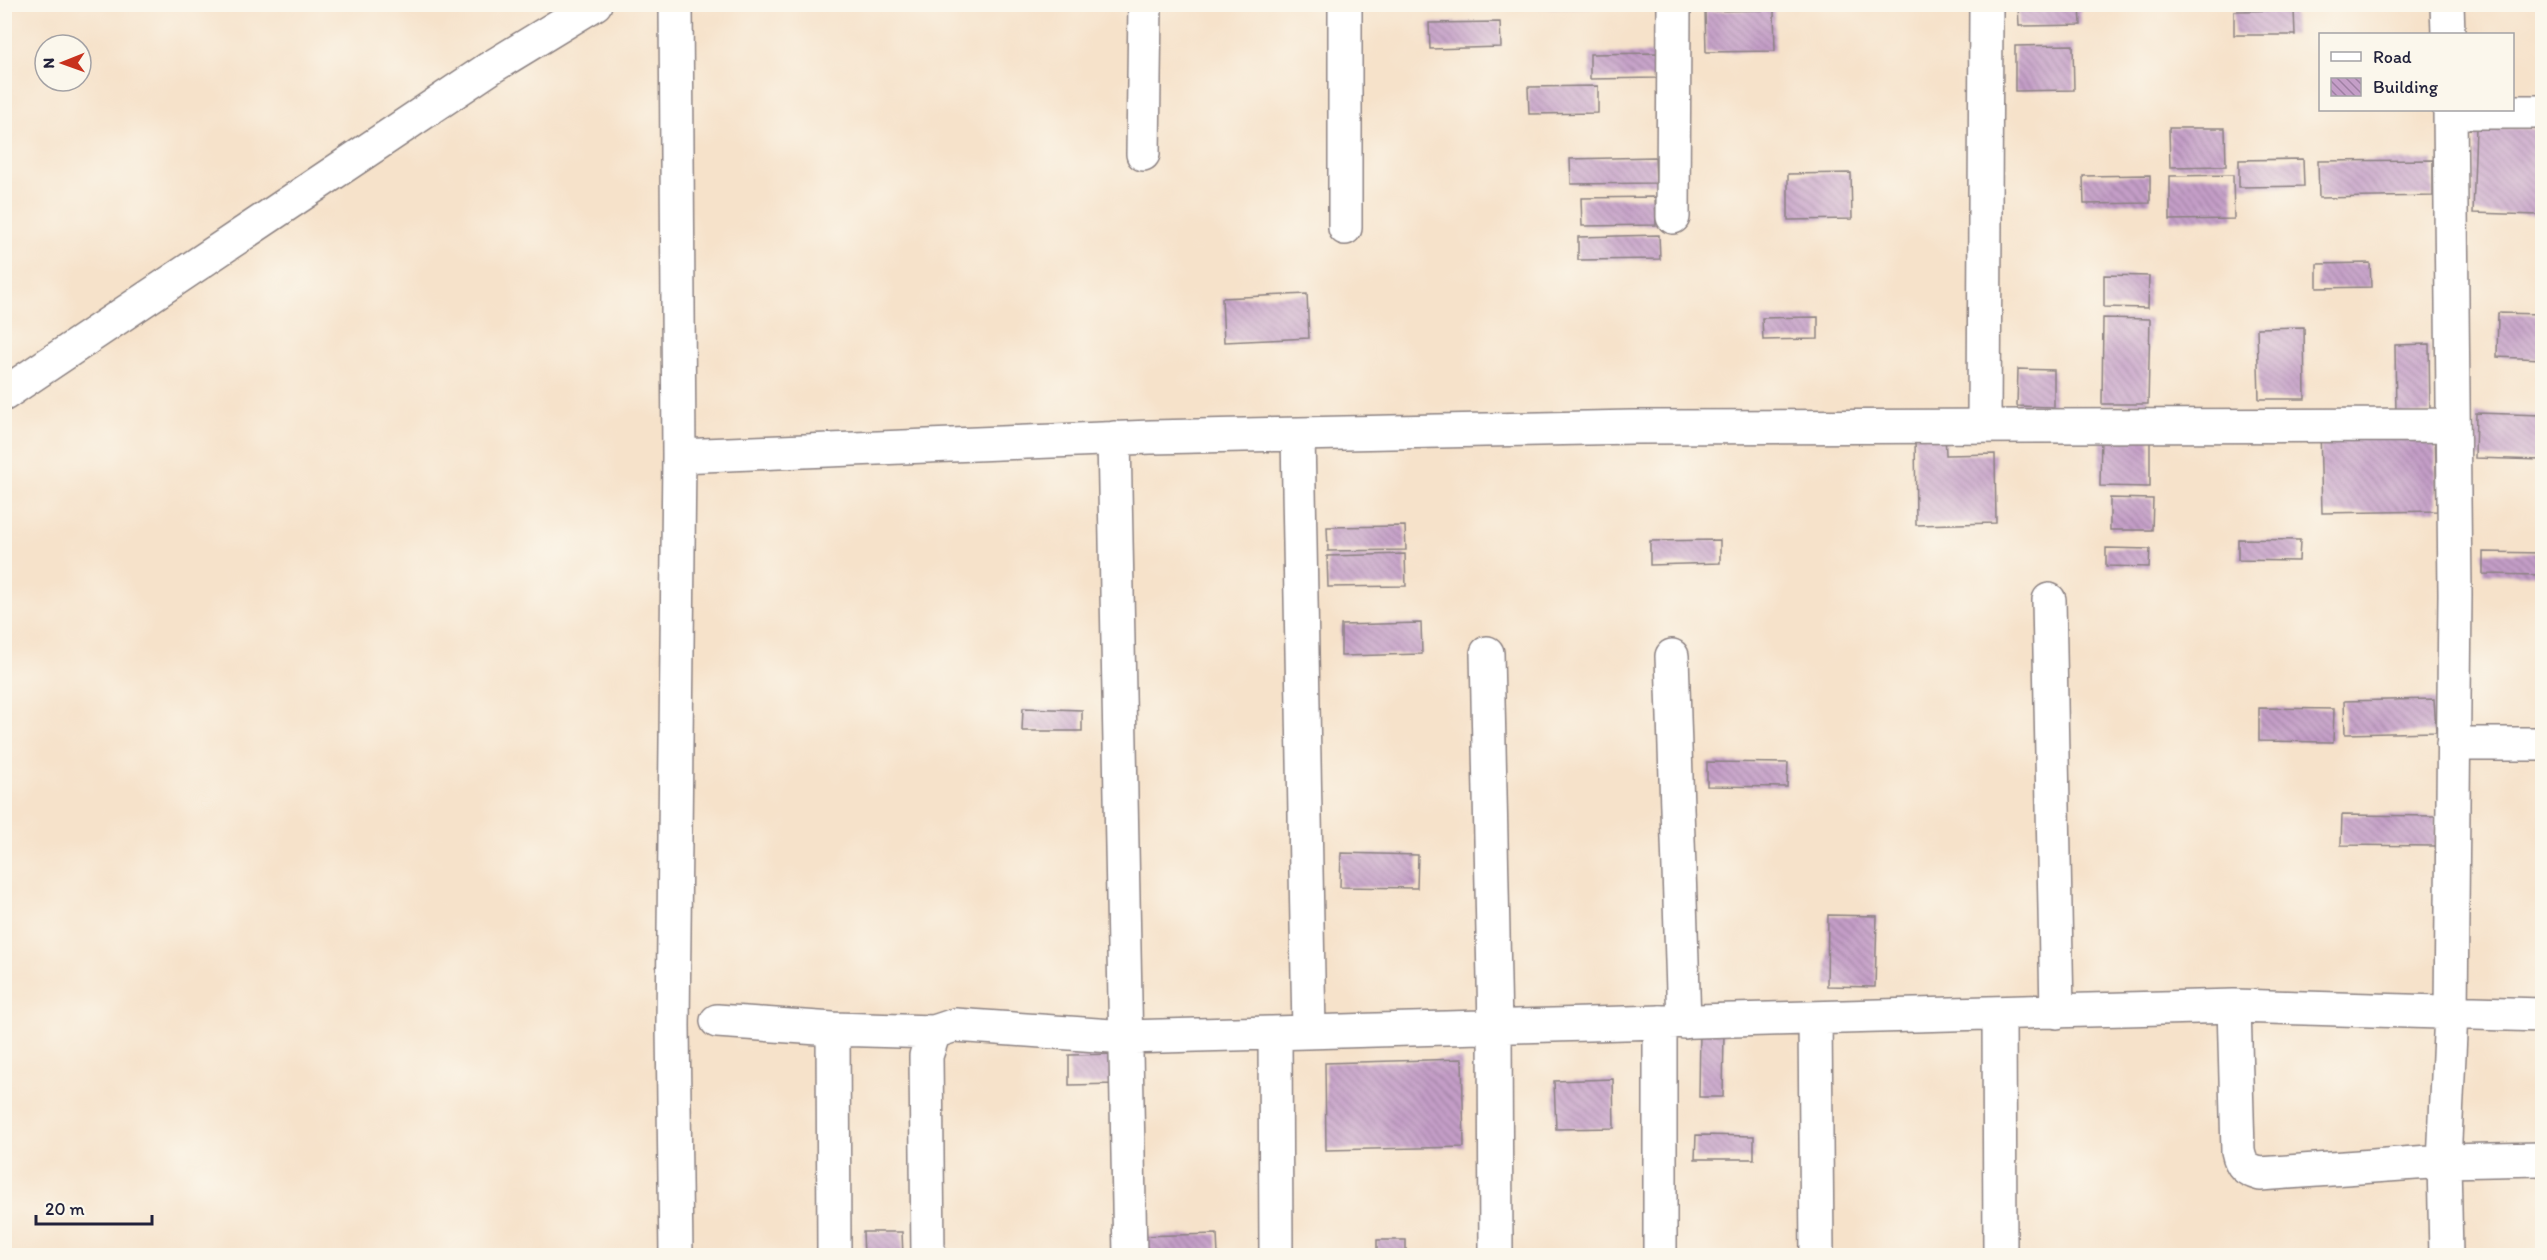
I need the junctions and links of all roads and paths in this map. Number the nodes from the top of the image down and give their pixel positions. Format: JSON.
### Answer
{"nodes":[{"id":1,"x":594,"y":4,"type":"edge"},
{"id":2,"x":676,"y":4,"type":"edge"},
{"id":3,"x":1145,"y":4,"type":"edge"},
{"id":4,"x":1345,"y":4,"type":"edge"},
{"id":5,"x":1674,"y":4,"type":"edge"},
{"id":6,"x":1986,"y":4,"type":"edge"},
{"id":7,"x":2447,"y":4,"type":"edge"},
{"id":8,"x":2448,"y":33,"type":"edge"},
{"id":9,"x":2450,"y":111,"type":"edge"},
{"id":10,"x":2542,"y":112,"type":"edge"},
{"id":11,"x":1143,"y":154,"type":"dead end"},
{"id":12,"x":1673,"y":217,"type":"dead end"},
{"id":13,"x":1345,"y":228,"type":"dead end"},
{"id":14,"x":4,"y":394,"type":"edge"},
{"id":15,"x":2452,"y":425,"type":"junction"},
{"id":16,"x":1984,"y":426,"type":"junction"},
{"id":17,"x":1298,"y":435,"type":"junction"},
{"id":18,"x":1114,"y":438,"type":"junction"},
{"id":19,"x":679,"y":456,"type":"junction"},
{"id":20,"x":2049,"y":600,"type":"dead end"},
{"id":21,"x":1487,"y":653,"type":"dead end"},
{"id":22,"x":1672,"y":656,"type":"dead end"},
{"id":23,"x":2453,"y":744,"type":"junction"},
{"id":24,"x":2542,"y":744,"type":"edge"},
{"id":25,"x":2234,"y":1006,"type":"junction"},
{"id":26,"x":2057,"y":1012,"type":"junction"},
{"id":27,"x":1999,"y":1013,"type":"junction"},
{"id":28,"x":2451,"y":1013,"type":"junction"},
{"id":29,"x":2542,"y":1015,"type":"edge"},
{"id":30,"x":1815,"y":1018,"type":"junction"},
{"id":31,"x":717,"y":1021,"type":"dead end"},
{"id":32,"x":1672,"y":1022,"type":"junction"},
{"id":33,"x":1495,"y":1027,"type":"junction"},
{"id":34,"x":833,"y":1029,"type":"junction"},
{"id":35,"x":934,"y":1032,"type":"junction"},
{"id":36,"x":1309,"y":1032,"type":"junction"},
{"id":37,"x":1275,"y":1033,"type":"junction"},
{"id":38,"x":1126,"y":1037,"type":"junction"},
{"id":39,"x":2542,"y":1159,"type":"edge"},
{"id":40,"x":2444,"y":1161,"type":"junction"},
{"id":41,"x":676,"y":1256,"type":"edge"},
{"id":42,"x":834,"y":1256,"type":"edge"},
{"id":43,"x":928,"y":1256,"type":"edge"},
{"id":44,"x":1130,"y":1256,"type":"edge"},
{"id":45,"x":1276,"y":1256,"type":"edge"},
{"id":46,"x":1496,"y":1256,"type":"edge"},
{"id":47,"x":1660,"y":1256,"type":"edge"},
{"id":48,"x":1818,"y":1256,"type":"edge"},
{"id":49,"x":2000,"y":1256,"type":"edge"},
{"id":50,"x":2446,"y":1256,"type":"edge"}],
"edges":[{"from":1,"to":14,"type":"street"},
{"from":2,"to":19,"type":"street"},
{"from":3,"to":11,"type":"street"},
{"from":4,"to":13,"type":"street"},
{"from":5,"to":12,"type":"street"},
{"from":6,"to":16,"type":"street"},
{"from":7,"to":8,"type":"street"},
{"from":9,"to":10,"type":"street"},
{"from":9,"to":15,"type":"street"},
{"from":15,"to":16,"type":"street"},
{"from":15,"to":23,"type":"street"},
{"from":16,"to":17,"type":"street"},
{"from":17,"to":18,"type":"street"},
{"from":17,"to":36,"type":"street"},
{"from":18,"to":19,"type":"street"},
{"from":18,"to":38,"type":"street"},
{"from":19,"to":41,"type":"street"},
{"from":20,"to":26,"type":"street"},
{"from":21,"to":33,"type":"street"},
{"from":22,"to":32,"type":"street"},
{"from":23,"to":24,"type":"street"},
{"from":23,"to":28,"type":"street"},
{"from":25,"to":26,"type":"street"},
{"from":25,"to":28,"type":"street"},
{"from":25,"to":40,"type":"street"},
{"from":26,"to":27,"type":"street"},
{"from":27,"to":30,"type":"street"},
{"from":27,"to":49,"type":"street"},
{"from":28,"to":29,"type":"street"},
{"from":28,"to":40,"type":"street"},
{"from":30,"to":32,"type":"street"},
{"from":30,"to":48,"type":"street"},
{"from":31,"to":34,"type":"street"},
{"from":32,"to":33,"type":"street"},
{"from":32,"to":47,"type":"street"},
{"from":33,"to":36,"type":"street"},
{"from":33,"to":46,"type":"street"},
{"from":34,"to":35,"type":"street"},
{"from":34,"to":42,"type":"street"},
{"from":35,"to":38,"type":"street"},
{"from":35,"to":43,"type":"street"},
{"from":36,"to":37,"type":"street"},
{"from":37,"to":38,"type":"street"},
{"from":37,"to":45,"type":"street"},
{"from":38,"to":44,"type":"street"},
{"from":39,"to":40,"type":"street"},
{"from":40,"to":50,"type":"street"}]}
